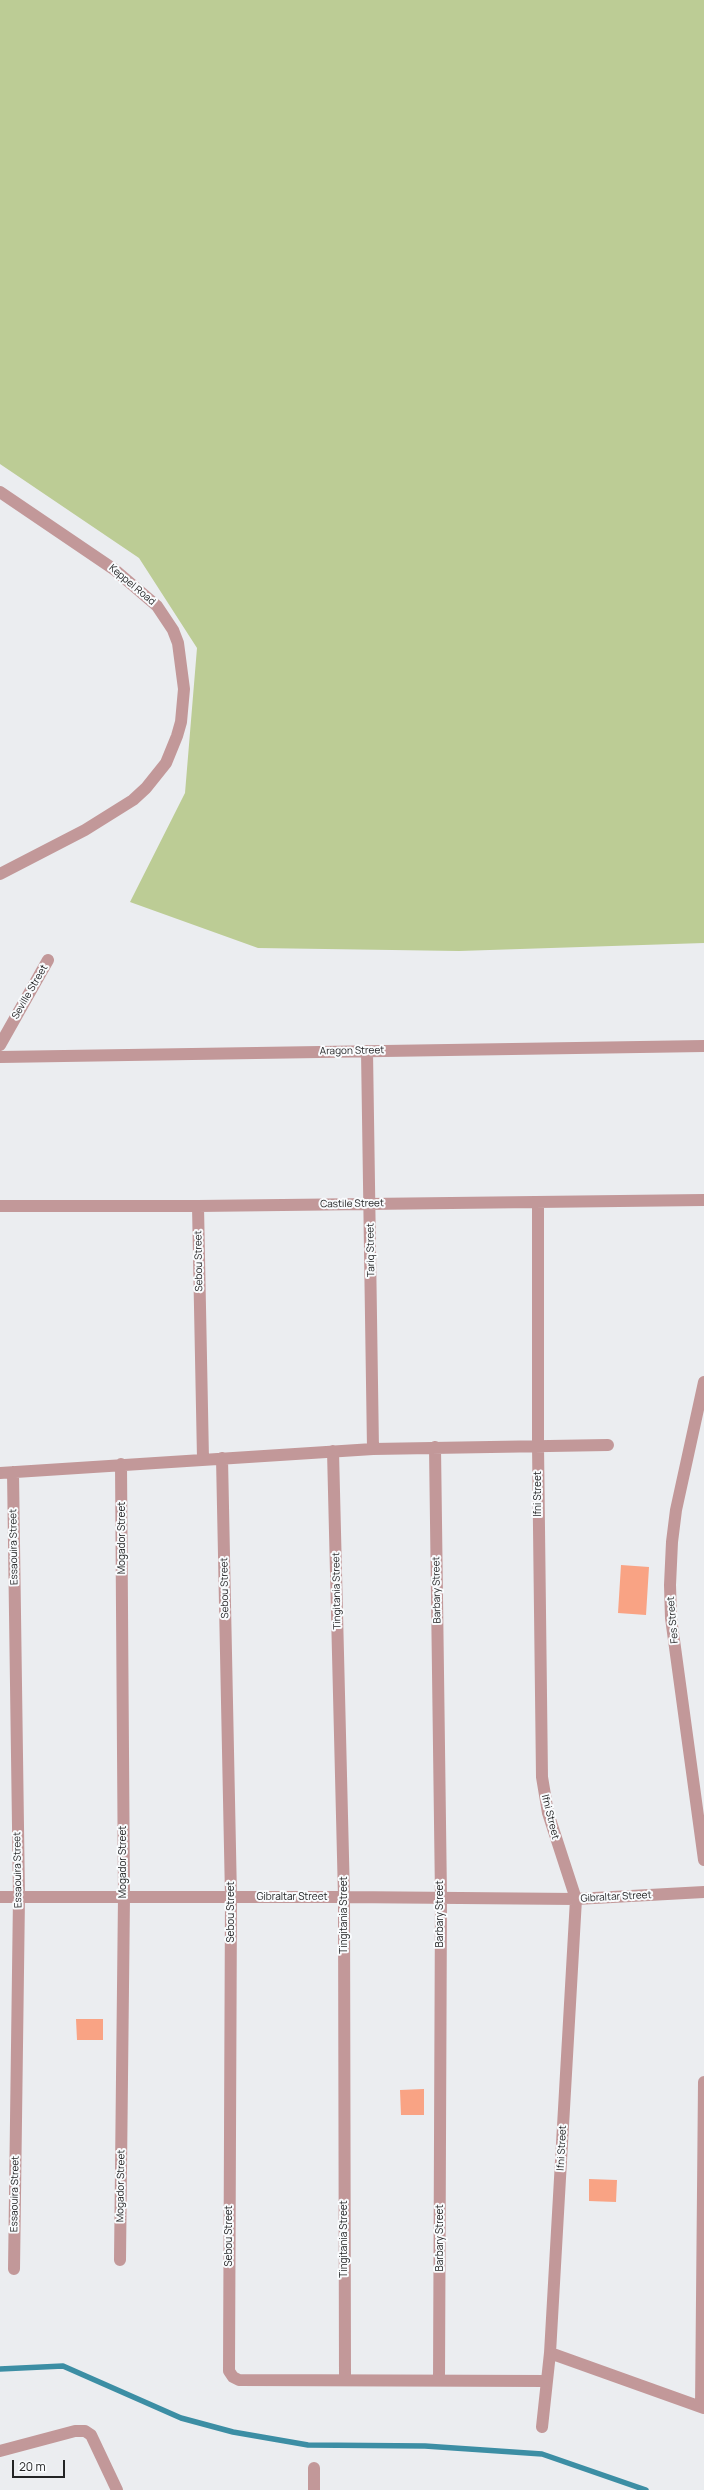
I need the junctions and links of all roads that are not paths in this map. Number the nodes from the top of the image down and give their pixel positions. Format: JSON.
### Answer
{"nodes":[{"id":1,"x":0,"y":492,"type":"edge"},
{"id":2,"x":0,"y":874,"type":"edge"},
{"id":3,"x":48,"y":960,"type":"dead end"},
{"id":4,"x":0,"y":1044,"type":"edge"},
{"id":5,"x":704,"y":1046,"type":"edge"},
{"id":6,"x":367,"y":1051,"type":"junction"},
{"id":7,"x":0,"y":1057,"type":"edge"},
{"id":8,"x":704,"y":1200,"type":"edge"},
{"id":9,"x":538,"y":1202,"type":"junction"},
{"id":10,"x":371,"y":1204,"type":"junction"},
{"id":11,"x":0,"y":1206,"type":"edge"},
{"id":12,"x":198,"y":1206,"type":"junction"},
{"id":13,"x":704,"y":1382,"type":"edge"},
{"id":14,"x":538,"y":1445,"type":"junction"},
{"id":15,"x":608,"y":1445,"type":"dead end"},
{"id":16,"x":435,"y":1447,"type":"junction"},
{"id":17,"x":373,"y":1449,"type":"junction"},
{"id":18,"x":333,"y":1451,"type":"junction"},
{"id":19,"x":222,"y":1458,"type":"junction"},
{"id":20,"x":203,"y":1459,"type":"junction"},
{"id":21,"x":121,"y":1464,"type":"junction"},
{"id":22,"x":12,"y":1472,"type":"junction"},
{"id":23,"x":0,"y":1473,"type":"edge"},
{"id":24,"x":704,"y":1860,"type":"edge"},
{"id":25,"x":704,"y":1892,"type":"edge"},
{"id":26,"x":124,"y":1896,"type":"junction"},
{"id":27,"x":0,"y":1897,"type":"edge"},
{"id":28,"x":19,"y":1897,"type":"junction"},
{"id":29,"x":231,"y":1897,"type":"junction"},
{"id":30,"x":344,"y":1897,"type":"junction"},
{"id":31,"x":441,"y":1897,"type":"junction"},
{"id":32,"x":576,"y":1900,"type":"junction"},
{"id":33,"x":704,"y":2082,"type":"edge"},
{"id":34,"x":120,"y":2260,"type":"dead end"},
{"id":35,"x":14,"y":2269,"type":"dead end"},
{"id":36,"x":550,"y":2354,"type":"junction"},
{"id":37,"x":344,"y":2379,"type":"junction"},
{"id":38,"x":439,"y":2380,"type":"junction"},
{"id":39,"x":547,"y":2381,"type":"junction"},
{"id":40,"x":702,"y":2407,"type":"edge"},
{"id":41,"x":542,"y":2427,"type":"dead end"},
{"id":42,"x":0,"y":2451,"type":"edge"},
{"id":43,"x":314,"y":2468,"type":"dead end"},
{"id":44,"x":117,"y":2490,"type":"edge"},
{"id":45,"x":314,"y":2490,"type":"edge"}],
"edges":[{"from":1,"to":2,"type":"street","name":"Keppel Road"},
{"from":3,"to":4,"type":"street","name":"Seville Street"},
{"from":5,"to":6,"type":"street","name":"Aragon Street"},
{"from":6,"to":7,"type":"street","name":"Aragon Street"},
{"from":6,"to":10,"type":"street","name":"Tariq Street"},
{"from":8,"to":9,"type":"street","name":"Castile Street"},
{"from":9,"to":10,"type":"street","name":"Castile Street"},
{"from":9,"to":14,"type":"street","name":"Ifni Street"},
{"from":10,"to":12,"type":"street","name":"Castile Street"},
{"from":10,"to":17,"type":"street","name":"Tariq Street"},
{"from":11,"to":12,"type":"street","name":"Castile Street"},
{"from":12,"to":20,"type":"street","name":"Sebou Street"},
{"from":13,"to":24,"type":"street","name":"Fes Street"},
{"from":14,"to":15,"type":"street"},
{"from":14,"to":16,"type":"street"},
{"from":14,"to":32,"type":"street","name":"Ifni Street"},
{"from":16,"to":17,"type":"street"},
{"from":16,"to":31,"type":"street","name":"Barbary Street"},
{"from":17,"to":18,"type":"street"},
{"from":18,"to":19,"type":"street"},
{"from":18,"to":30,"type":"street","name":"Tingitania Street"},
{"from":19,"to":20,"type":"street"},
{"from":19,"to":29,"type":"street","name":"Sebou Street"},
{"from":20,"to":21,"type":"street"},
{"from":21,"to":22,"type":"street"},
{"from":21,"to":26,"type":"street","name":"Mogador Street"},
{"from":22,"to":23,"type":"street"},
{"from":22,"to":28,"type":"street","name":"Essaouira Street"},
{"from":25,"to":32,"type":"street","name":"Gibraltar Street"},
{"from":26,"to":28,"type":"street","name":"Gibraltar Street"},
{"from":26,"to":29,"type":"street","name":"Gibraltar Street"},
{"from":26,"to":34,"type":"street","name":"Mogador Street"},
{"from":27,"to":28,"type":"street","name":"Gibraltar Street"},
{"from":28,"to":35,"type":"street","name":"Essaouira Street"},
{"from":29,"to":30,"type":"street","name":"Gibraltar Street"},
{"from":29,"to":37,"type":"street","name":"Sebou Street"},
{"from":30,"to":31,"type":"street","name":"Gibraltar Street"},
{"from":30,"to":37,"type":"street","name":"Tingitania Street"},
{"from":31,"to":32,"type":"street","name":"Gibraltar Street"},
{"from":31,"to":38,"type":"street","name":"Barbary Street"},
{"from":32,"to":36,"type":"street","name":"Ifni Street"},
{"from":33,"to":40,"type":"street"},
{"from":36,"to":39,"type":"street","name":"Ifni Street"},
{"from":36,"to":40,"type":"street"},
{"from":37,"to":38,"type":"street"},
{"from":38,"to":39,"type":"street"},
{"from":39,"to":41,"type":"street","name":"Ifni Street"},
{"from":42,"to":44,"type":"street"},
{"from":43,"to":45,"type":"street"}]}
